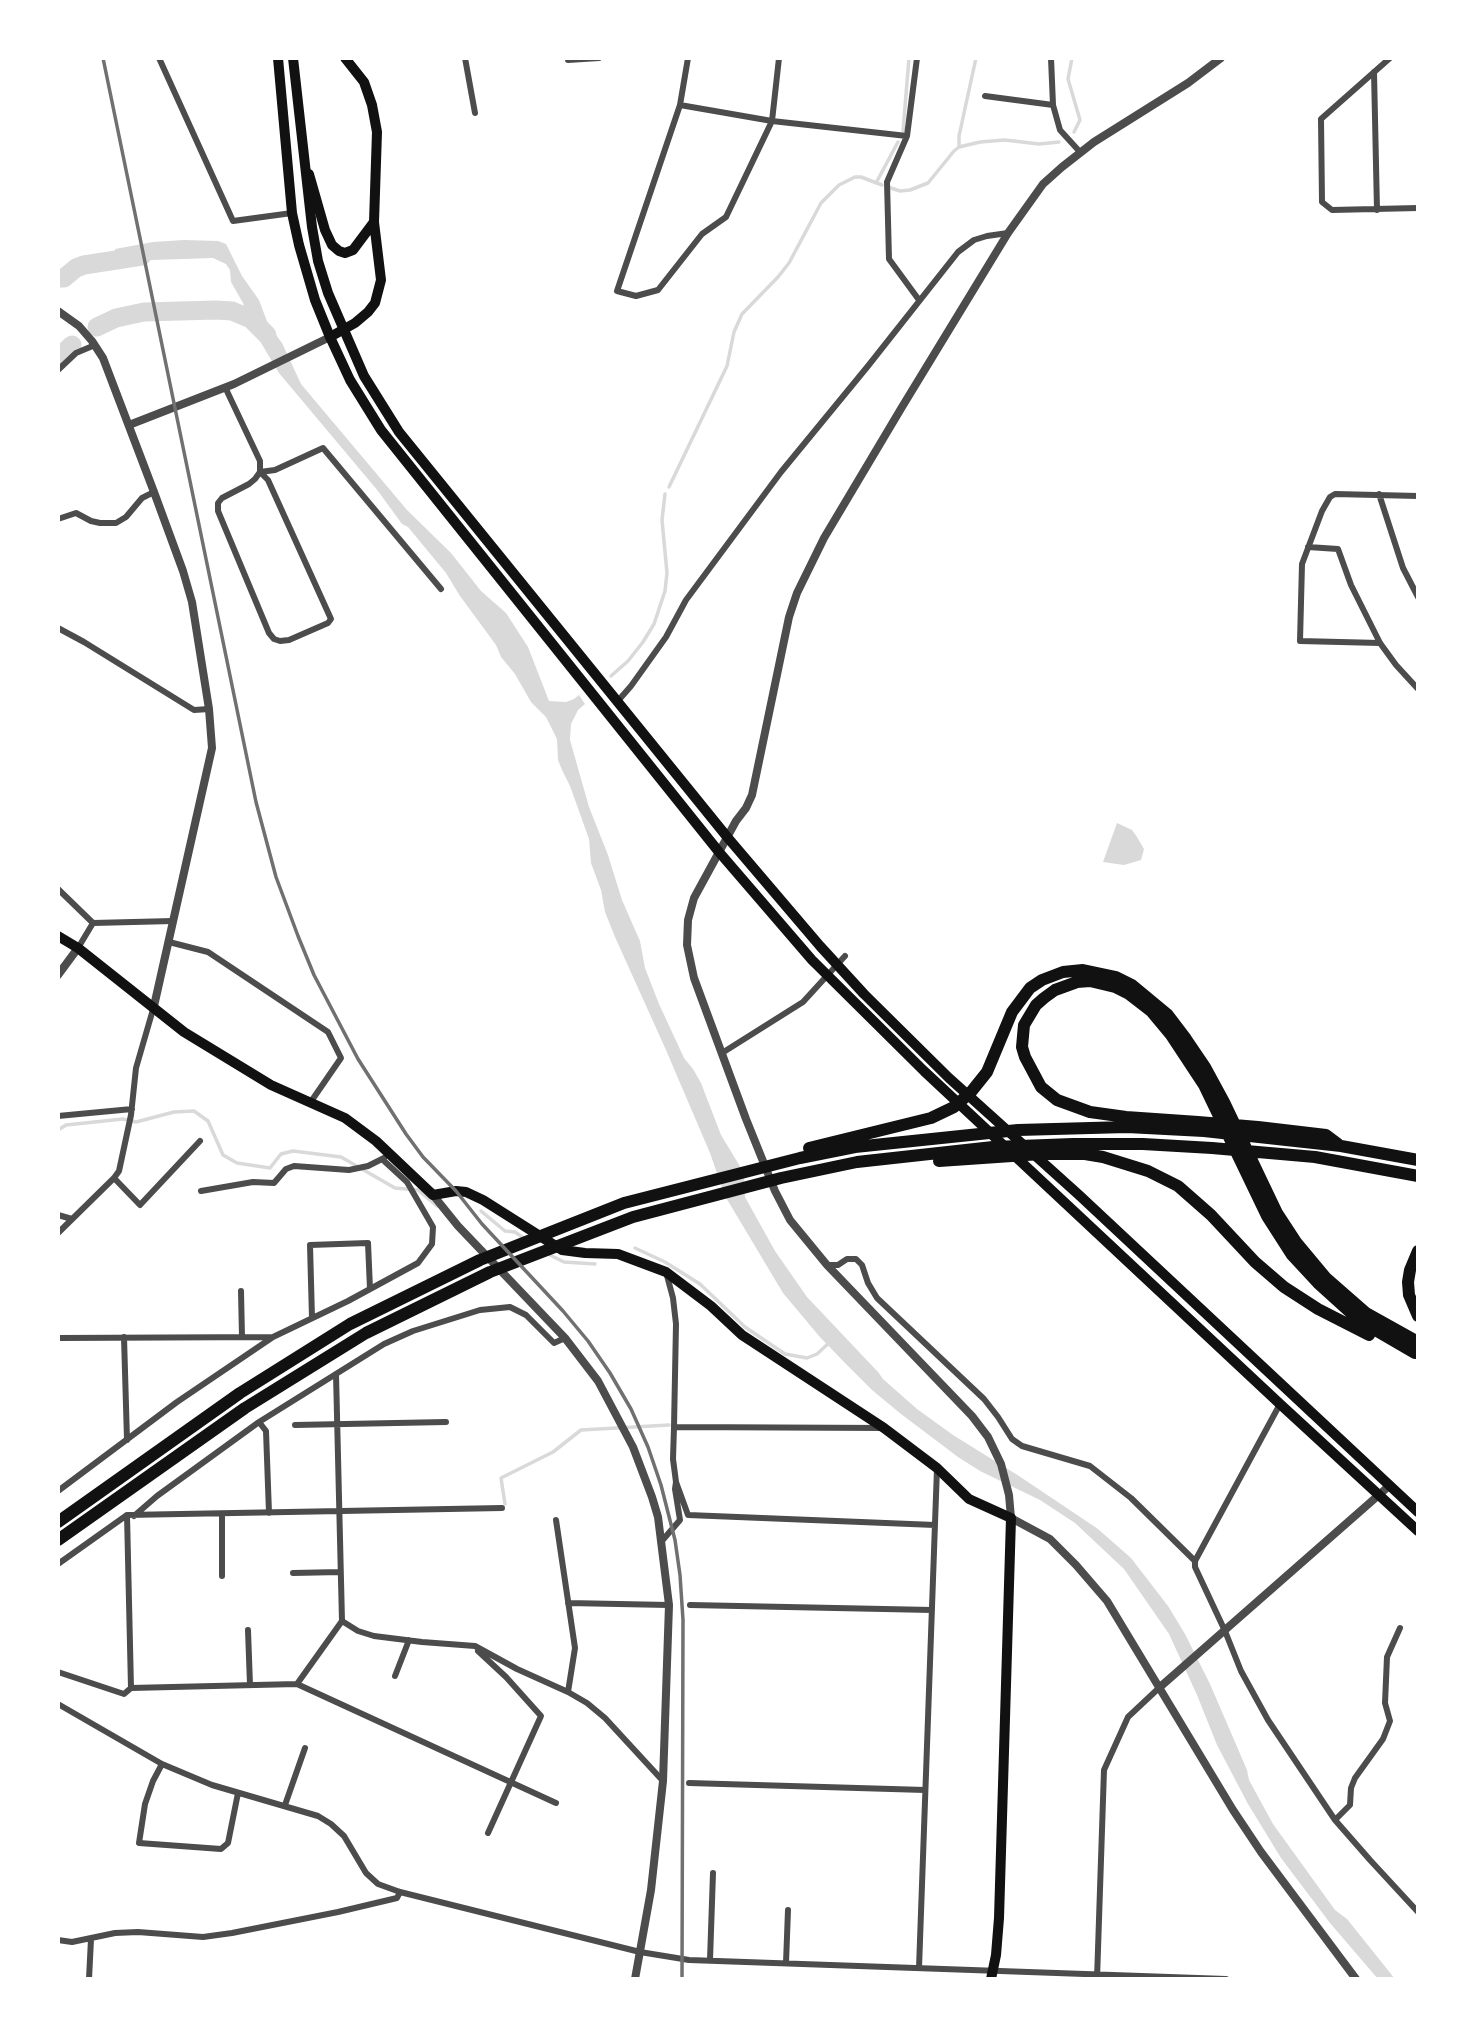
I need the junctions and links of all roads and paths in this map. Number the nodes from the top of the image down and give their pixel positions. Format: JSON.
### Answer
{"nodes":[{"id":1,"x":159,"y":58,"type":"edge"},
{"id":2,"x":278,"y":58,"type":"edge"},
{"id":3,"x":293,"y":58,"type":"edge"},
{"id":4,"x":345,"y":58,"type":"edge"},
{"id":5,"x":465,"y":58,"type":"edge"},
{"id":6,"x":568,"y":58,"type":"edge"},
{"id":7,"x":599,"y":58,"type":"edge"},
{"id":8,"x":688,"y":58,"type":"edge"},
{"id":9,"x":779,"y":58,"type":"edge"},
{"id":10,"x":916,"y":58,"type":"edge"},
{"id":11,"x":1051,"y":58,"type":"edge"},
{"id":12,"x":1221,"y":58,"type":"edge"},
{"id":13,"x":1390,"y":58,"type":"edge"},
{"id":14,"x":1374,"y":72,"type":"junction"},
{"id":15,"x":985,"y":96,"type":"dead end"},
{"id":16,"x":680,"y":105,"type":"junction"},
{"id":17,"x":1054,"y":106,"type":"junction"},
{"id":18,"x":475,"y":113,"type":"dead end"},
{"id":19,"x":772,"y":121,"type":"junction"},
{"id":20,"x":907,"y":136,"type":"junction"},
{"id":21,"x":1080,"y":152,"type":"junction"},
{"id":22,"x":304,"y":153,"type":"junction"},
{"id":23,"x":1418,"y":208,"type":"edge"},
{"id":24,"x":1377,"y":210,"type":"junction"},
{"id":25,"x":292,"y":213,"type":"junction"},
{"id":26,"x":374,"y":222,"type":"junction"},
{"id":27,"x":1008,"y":233,"type":"junction"},
{"id":28,"x":919,"y":300,"type":"junction"},
{"id":29,"x":58,"y":311,"type":"edge"},
{"id":30,"x":344,"y":330,"type":"junction"},
{"id":31,"x":330,"y":337,"type":"junction"},
{"id":32,"x":95,"y":345,"type":"junction"},
{"id":33,"x":58,"y":370,"type":"edge"},
{"id":34,"x":230,"y":386,"type":"junction"},
{"id":35,"x":129,"y":425,"type":"junction"},
{"id":36,"x":260,"y":472,"type":"junction"},
{"id":37,"x":154,"y":492,"type":"junction"},
{"id":38,"x":1379,"y":494,"type":"junction"},
{"id":39,"x":1418,"y":496,"type":"edge"},
{"id":40,"x":58,"y":519,"type":"edge"},
{"id":41,"x":1308,"y":547,"type":"junction"},
{"id":42,"x":441,"y":589,"type":"dead end"},
{"id":43,"x":1418,"y":597,"type":"edge"},
{"id":44,"x":58,"y":628,"type":"edge"},
{"id":45,"x":1380,"y":643,"type":"junction"},
{"id":46,"x":1418,"y":689,"type":"edge"},
{"id":47,"x":617,"y":702,"type":"junction"},
{"id":48,"x":209,"y":709,"type":"junction"},
{"id":49,"x":728,"y":838,"type":"junction"},
{"id":50,"x":719,"y":852,"type":"junction"},
{"id":51,"x":58,"y":889,"type":"edge"},
{"id":52,"x":173,"y":921,"type":"junction"},
{"id":53,"x":93,"y":923,"type":"junction"},
{"id":54,"x":58,"y":936,"type":"edge"},
{"id":55,"x":169,"y":943,"type":"junction"},
{"id":56,"x":78,"y":948,"type":"junction"},
{"id":57,"x":845,"y":956,"type":"dead end"},
{"id":58,"x":58,"y":975,"type":"edge"},
{"id":59,"x":154,"y":1006,"type":"junction"},
{"id":60,"x":722,"y":1053,"type":"junction"},
{"id":61,"x":310,"y":1103,"type":"junction"},
{"id":62,"x":131,"y":1112,"type":"junction"},
{"id":63,"x":58,"y":1116,"type":"edge"},
{"id":64,"x":1201,"y":1126,"type":"junction"},
{"id":65,"x":200,"y":1141,"type":"dead end"},
{"id":66,"x":798,"y":1154,"type":"junction"},
{"id":67,"x":967,"y":1154,"type":"junction"},
{"id":68,"x":386,"y":1157,"type":"junction"},
{"id":69,"x":1418,"y":1160,"type":"edge"},
{"id":70,"x":1418,"y":1176,"type":"edge"},
{"id":71,"x":114,"y":1178,"type":"junction"},
{"id":72,"x":201,"y":1191,"type":"dead end"},
{"id":73,"x":433,"y":1195,"type":"junction"},
{"id":74,"x":58,"y":1215,"type":"edge"},
{"id":75,"x":72,"y":1219,"type":"junction"},
{"id":76,"x":58,"y":1233,"type":"edge"},
{"id":77,"x":1418,"y":1251,"type":"edge"},
{"id":78,"x":827,"y":1265,"type":"junction"},
{"id":79,"x":666,"y":1272,"type":"junction"},
{"id":80,"x":370,"y":1289,"type":"junction"},
{"id":81,"x":241,"y":1291,"type":"dead end"},
{"id":82,"x":1418,"y":1316,"type":"edge"},
{"id":83,"x":312,"y":1318,"type":"junction"},
{"id":84,"x":124,"y":1337,"type":"junction"},
{"id":85,"x":242,"y":1337,"type":"junction"},
{"id":86,"x":273,"y":1337,"type":"junction"},
{"id":87,"x":58,"y":1338,"type":"edge"},
{"id":88,"x":565,"y":1338,"type":"junction"},
{"id":89,"x":1417,"y":1350,"type":"edge"},
{"id":90,"x":336,"y":1374,"type":"junction"},
{"id":91,"x":1280,"y":1404,"type":"junction"},
{"id":92,"x":260,"y":1422,"type":"junction"},
{"id":93,"x":446,"y":1422,"type":"dead end"},
{"id":94,"x":337,"y":1424,"type":"junction"},
{"id":95,"x":295,"y":1425,"type":"dead end"},
{"id":96,"x":674,"y":1427,"type":"junction"},
{"id":97,"x":884,"y":1428,"type":"junction"},
{"id":98,"x":127,"y":1440,"type":"junction"},
{"id":99,"x":937,"y":1468,"type":"junction"},
{"id":100,"x":676,"y":1482,"type":"junction"},
{"id":101,"x":1389,"y":1486,"type":"junction"},
{"id":102,"x":58,"y":1490,"type":"edge"},
{"id":103,"x":1380,"y":1495,"type":"junction"},
{"id":104,"x":502,"y":1508,"type":"dead end"},
{"id":105,"x":339,"y":1512,"type":"junction"},
{"id":106,"x":1418,"y":1512,"type":"edge"},
{"id":107,"x":269,"y":1513,"type":"junction"},
{"id":108,"x":222,"y":1514,"type":"junction"},
{"id":109,"x":130,"y":1516,"type":"junction"},
{"id":110,"x":1011,"y":1518,"type":"junction"},
{"id":111,"x":556,"y":1520,"type":"dead end"},
{"id":112,"x":58,"y":1522,"type":"edge"},
{"id":113,"x":935,"y":1525,"type":"junction"},
{"id":114,"x":1418,"y":1531,"type":"edge"},
{"id":115,"x":58,"y":1540,"type":"edge"},
{"id":116,"x":662,"y":1542,"type":"junction"},
{"id":117,"x":1195,"y":1561,"type":"junction"},
{"id":118,"x":58,"y":1564,"type":"edge"},
{"id":119,"x":340,"y":1572,"type":"junction"},
{"id":120,"x":293,"y":1573,"type":"dead end"},
{"id":121,"x":222,"y":1576,"type":"dead end"},
{"id":122,"x":568,"y":1603,"type":"junction"},
{"id":123,"x":669,"y":1605,"type":"junction"},
{"id":124,"x":690,"y":1605,"type":"dead end"},
{"id":125,"x":932,"y":1610,"type":"junction"},
{"id":126,"x":342,"y":1621,"type":"junction"},
{"id":127,"x":1400,"y":1628,"type":"dead end"},
{"id":128,"x":248,"y":1630,"type":"dead end"},
{"id":129,"x":1223,"y":1633,"type":"junction"},
{"id":130,"x":409,"y":1640,"type":"junction"},
{"id":131,"x":475,"y":1646,"type":"junction"},
{"id":132,"x":58,"y":1672,"type":"edge"},
{"id":133,"x":396,"y":1676,"type":"dead end"},
{"id":134,"x":297,"y":1684,"type":"junction"},
{"id":135,"x":250,"y":1685,"type":"junction"},
{"id":136,"x":1160,"y":1687,"type":"junction"},
{"id":137,"x":131,"y":1688,"type":"junction"},
{"id":138,"x":568,"y":1692,"type":"junction"},
{"id":139,"x":58,"y":1704,"type":"edge"},
{"id":140,"x":305,"y":1748,"type":"dead end"},
{"id":141,"x":162,"y":1764,"type":"junction"},
{"id":142,"x":663,"y":1781,"type":"junction"},
{"id":143,"x":512,"y":1783,"type":"junction"},
{"id":144,"x":689,"y":1783,"type":"dead end"},
{"id":145,"x":925,"y":1790,"type":"junction"},
{"id":146,"x":238,"y":1793,"type":"junction"},
{"id":147,"x":556,"y":1803,"type":"dead end"},
{"id":148,"x":285,"y":1805,"type":"junction"},
{"id":149,"x":1335,"y":1820,"type":"junction"},
{"id":150,"x":488,"y":1833,"type":"dead end"},
{"id":151,"x":713,"y":1873,"type":"dead end"},
{"id":152,"x":400,"y":1892,"type":"junction"},
{"id":153,"x":788,"y":1910,"type":"dead end"},
{"id":154,"x":1418,"y":1912,"type":"edge"},
{"id":155,"x":91,"y":1939,"type":"junction"},
{"id":156,"x":58,"y":1940,"type":"edge"},
{"id":157,"x":640,"y":1952,"type":"junction"},
{"id":158,"x":710,"y":1960,"type":"junction"},
{"id":159,"x":786,"y":1963,"type":"junction"},
{"id":160,"x":919,"y":1968,"type":"junction"},
{"id":161,"x":992,"y":1975,"type":"edge"},
{"id":162,"x":1097,"y":1977,"type":"edge"},
{"id":163,"x":89,"y":1979,"type":"edge"},
{"id":164,"x":635,"y":1979,"type":"edge"},
{"id":165,"x":1226,"y":1979,"type":"edge"},
{"id":166,"x":1356,"y":1979,"type":"edge"}],
"edges":[{"from":1,"to":25,"type":"street"},
{"from":2,"to":25,"type":"highway"},
{"from":3,"to":22,"type":"highway"},
{"from":4,"to":26,"type":"main road"},
{"from":5,"to":18,"type":"street"},
{"from":6,"to":7,"type":"street"},
{"from":8,"to":16,"type":"street"},
{"from":9,"to":19,"type":"street"},
{"from":10,"to":20,"type":"street"},
{"from":11,"to":17,"type":"street"},
{"from":12,"to":21,"type":"street"},
{"from":13,"to":14,"type":"street"},
{"from":14,"to":24,"type":"street"},
{"from":14,"to":24,"type":"street"},
{"from":15,"to":17,"type":"street"},
{"from":16,"to":19,"type":"street"},
{"from":16,"to":19,"type":"street"},
{"from":17,"to":21,"type":"street"},
{"from":19,"to":20,"type":"street"},
{"from":20,"to":28,"type":"street"},
{"from":21,"to":27,"type":"street"},
{"from":22,"to":26,"type":"main road"},
{"from":22,"to":30,"type":"highway"},
{"from":23,"to":24,"type":"street"},
{"from":25,"to":31,"type":"highway"},
{"from":26,"to":30,"type":"main road"},
{"from":27,"to":28,"type":"street"},
{"from":27,"to":49,"type":"street"},
{"from":28,"to":47,"type":"street"},
{"from":29,"to":32,"type":"street"},
{"from":30,"to":31,"type":"main road"},
{"from":30,"to":47,"type":"highway"},
{"from":31,"to":34,"type":"street"},
{"from":31,"to":50,"type":"highway"},
{"from":32,"to":33,"type":"street"},
{"from":32,"to":35,"type":"street"},
{"from":34,"to":35,"type":"street"},
{"from":34,"to":36,"type":"street"},
{"from":35,"to":37,"type":"street"},
{"from":36,"to":36,"type":"street"},
{"from":36,"to":42,"type":"street"},
{"from":37,"to":40,"type":"street"},
{"from":37,"to":48,"type":"street"},
{"from":38,"to":39,"type":"street"},
{"from":38,"to":41,"type":"street"},
{"from":38,"to":43,"type":"street"},
{"from":41,"to":45,"type":"street"},
{"from":41,"to":45,"type":"street"},
{"from":44,"to":48,"type":"street"},
{"from":45,"to":46,"type":"street"},
{"from":47,"to":49,"type":"highway"},
{"from":48,"to":52,"type":"street"},
{"from":49,"to":50,"type":"street"},
{"from":49,"to":101,"type":"highway"},
{"from":50,"to":60,"type":"street"},
{"from":50,"to":91,"type":"highway"},
{"from":51,"to":53,"type":"street"},
{"from":52,"to":53,"type":"street"},
{"from":52,"to":55,"type":"street"},
{"from":53,"to":56,"type":"street"},
{"from":54,"to":56,"type":"main road"},
{"from":55,"to":59,"type":"street"},
{"from":55,"to":61,"type":"street"},
{"from":56,"to":58,"type":"street"},
{"from":56,"to":59,"type":"main road"},
{"from":57,"to":60,"type":"street"},
{"from":59,"to":61,"type":"main road"},
{"from":59,"to":62,"type":"street"},
{"from":60,"to":78,"type":"street"},
{"from":61,"to":68,"type":"main road"},
{"from":62,"to":63,"type":"street"},
{"from":62,"to":71,"type":"street"},
{"from":64,"to":66,"type":"highway"},
{"from":64,"to":69,"type":"highway"},
{"from":64,"to":89,"type":"highway"},
{"from":65,"to":71,"type":"street"},
{"from":66,"to":89,"type":"highway"},
{"from":66,"to":112,"type":"highway"},
{"from":67,"to":70,"type":"highway"},
{"from":67,"to":89,"type":"highway"},
{"from":67,"to":115,"type":"highway"},
{"from":68,"to":72,"type":"street"},
{"from":68,"to":73,"type":"main road"},
{"from":68,"to":80,"type":"street"},
{"from":71,"to":75,"type":"street"},
{"from":73,"to":79,"type":"main road"},
{"from":73,"to":88,"type":"street"},
{"from":74,"to":75,"type":"street"},
{"from":75,"to":76,"type":"street"},
{"from":77,"to":82,"type":"highway"},
{"from":78,"to":110,"type":"street"},
{"from":78,"to":117,"type":"street"},
{"from":79,"to":96,"type":"street"},
{"from":79,"to":97,"type":"main road"},
{"from":80,"to":83,"type":"street"},
{"from":80,"to":83,"type":"street"},
{"from":81,"to":85,"type":"street"},
{"from":83,"to":86,"type":"street"},
{"from":84,"to":85,"type":"street"},
{"from":84,"to":87,"type":"street"},
{"from":84,"to":98,"type":"street"},
{"from":85,"to":86,"type":"street"},
{"from":86,"to":98,"type":"street"},
{"from":88,"to":90,"type":"street"},
{"from":88,"to":116,"type":"street"},
{"from":90,"to":92,"type":"street"},
{"from":90,"to":94,"type":"street"},
{"from":91,"to":103,"type":"highway"},
{"from":91,"to":117,"type":"street"},
{"from":92,"to":107,"type":"street"},
{"from":92,"to":109,"type":"street"},
{"from":93,"to":94,"type":"street"},
{"from":94,"to":95,"type":"street"},
{"from":94,"to":105,"type":"street"},
{"from":96,"to":97,"type":"street"},
{"from":96,"to":100,"type":"street"},
{"from":97,"to":99,"type":"main road"},
{"from":98,"to":102,"type":"street"},
{"from":99,"to":110,"type":"main road"},
{"from":99,"to":113,"type":"street"},
{"from":100,"to":113,"type":"street"},
{"from":100,"to":116,"type":"street"},
{"from":101,"to":103,"type":"street"},
{"from":101,"to":106,"type":"highway"},
{"from":103,"to":114,"type":"highway"},
{"from":103,"to":129,"type":"street"},
{"from":104,"to":105,"type":"street"},
{"from":105,"to":107,"type":"street"},
{"from":105,"to":119,"type":"street"},
{"from":107,"to":108,"type":"street"},
{"from":108,"to":109,"type":"street"},
{"from":108,"to":121,"type":"street"},
{"from":109,"to":118,"type":"street"},
{"from":109,"to":137,"type":"street"},
{"from":110,"to":136,"type":"street"},
{"from":110,"to":161,"type":"main road"},
{"from":111,"to":122,"type":"street"},
{"from":113,"to":125,"type":"street"},
{"from":116,"to":123,"type":"street"},
{"from":117,"to":129,"type":"street"},
{"from":119,"to":120,"type":"street"},
{"from":119,"to":126,"type":"street"},
{"from":122,"to":123,"type":"street"},
{"from":122,"to":138,"type":"street"},
{"from":123,"to":142,"type":"street"},
{"from":124,"to":125,"type":"street"},
{"from":125,"to":145,"type":"street"},
{"from":126,"to":130,"type":"street"},
{"from":126,"to":134,"type":"street"},
{"from":127,"to":149,"type":"street"},
{"from":128,"to":135,"type":"street"},
{"from":129,"to":136,"type":"street"},
{"from":129,"to":149,"type":"street"},
{"from":130,"to":131,"type":"street"},
{"from":130,"to":133,"type":"street"},
{"from":131,"to":138,"type":"street"},
{"from":131,"to":143,"type":"street"},
{"from":132,"to":137,"type":"street"},
{"from":134,"to":135,"type":"street"},
{"from":134,"to":143,"type":"street"},
{"from":135,"to":137,"type":"street"},
{"from":136,"to":162,"type":"street"},
{"from":136,"to":166,"type":"street"},
{"from":138,"to":142,"type":"street"},
{"from":139,"to":141,"type":"street"},
{"from":140,"to":148,"type":"street"},
{"from":141,"to":146,"type":"street"},
{"from":141,"to":146,"type":"street"},
{"from":142,"to":157,"type":"street"},
{"from":143,"to":147,"type":"street"},
{"from":143,"to":150,"type":"street"},
{"from":144,"to":145,"type":"street"},
{"from":145,"to":160,"type":"street"},
{"from":146,"to":148,"type":"street"},
{"from":148,"to":152,"type":"street"},
{"from":149,"to":154,"type":"street"},
{"from":151,"to":158,"type":"street"},
{"from":152,"to":155,"type":"street"},
{"from":152,"to":157,"type":"street"},
{"from":153,"to":159,"type":"street"},
{"from":155,"to":156,"type":"street"},
{"from":155,"to":163,"type":"street"},
{"from":157,"to":158,"type":"street"},
{"from":157,"to":164,"type":"street"},
{"from":158,"to":159,"type":"street"},
{"from":159,"to":160,"type":"street"},
{"from":160,"to":161,"type":"street"},
{"from":161,"to":162,"type":"street"},
{"from":162,"to":165,"type":"street"}]}
